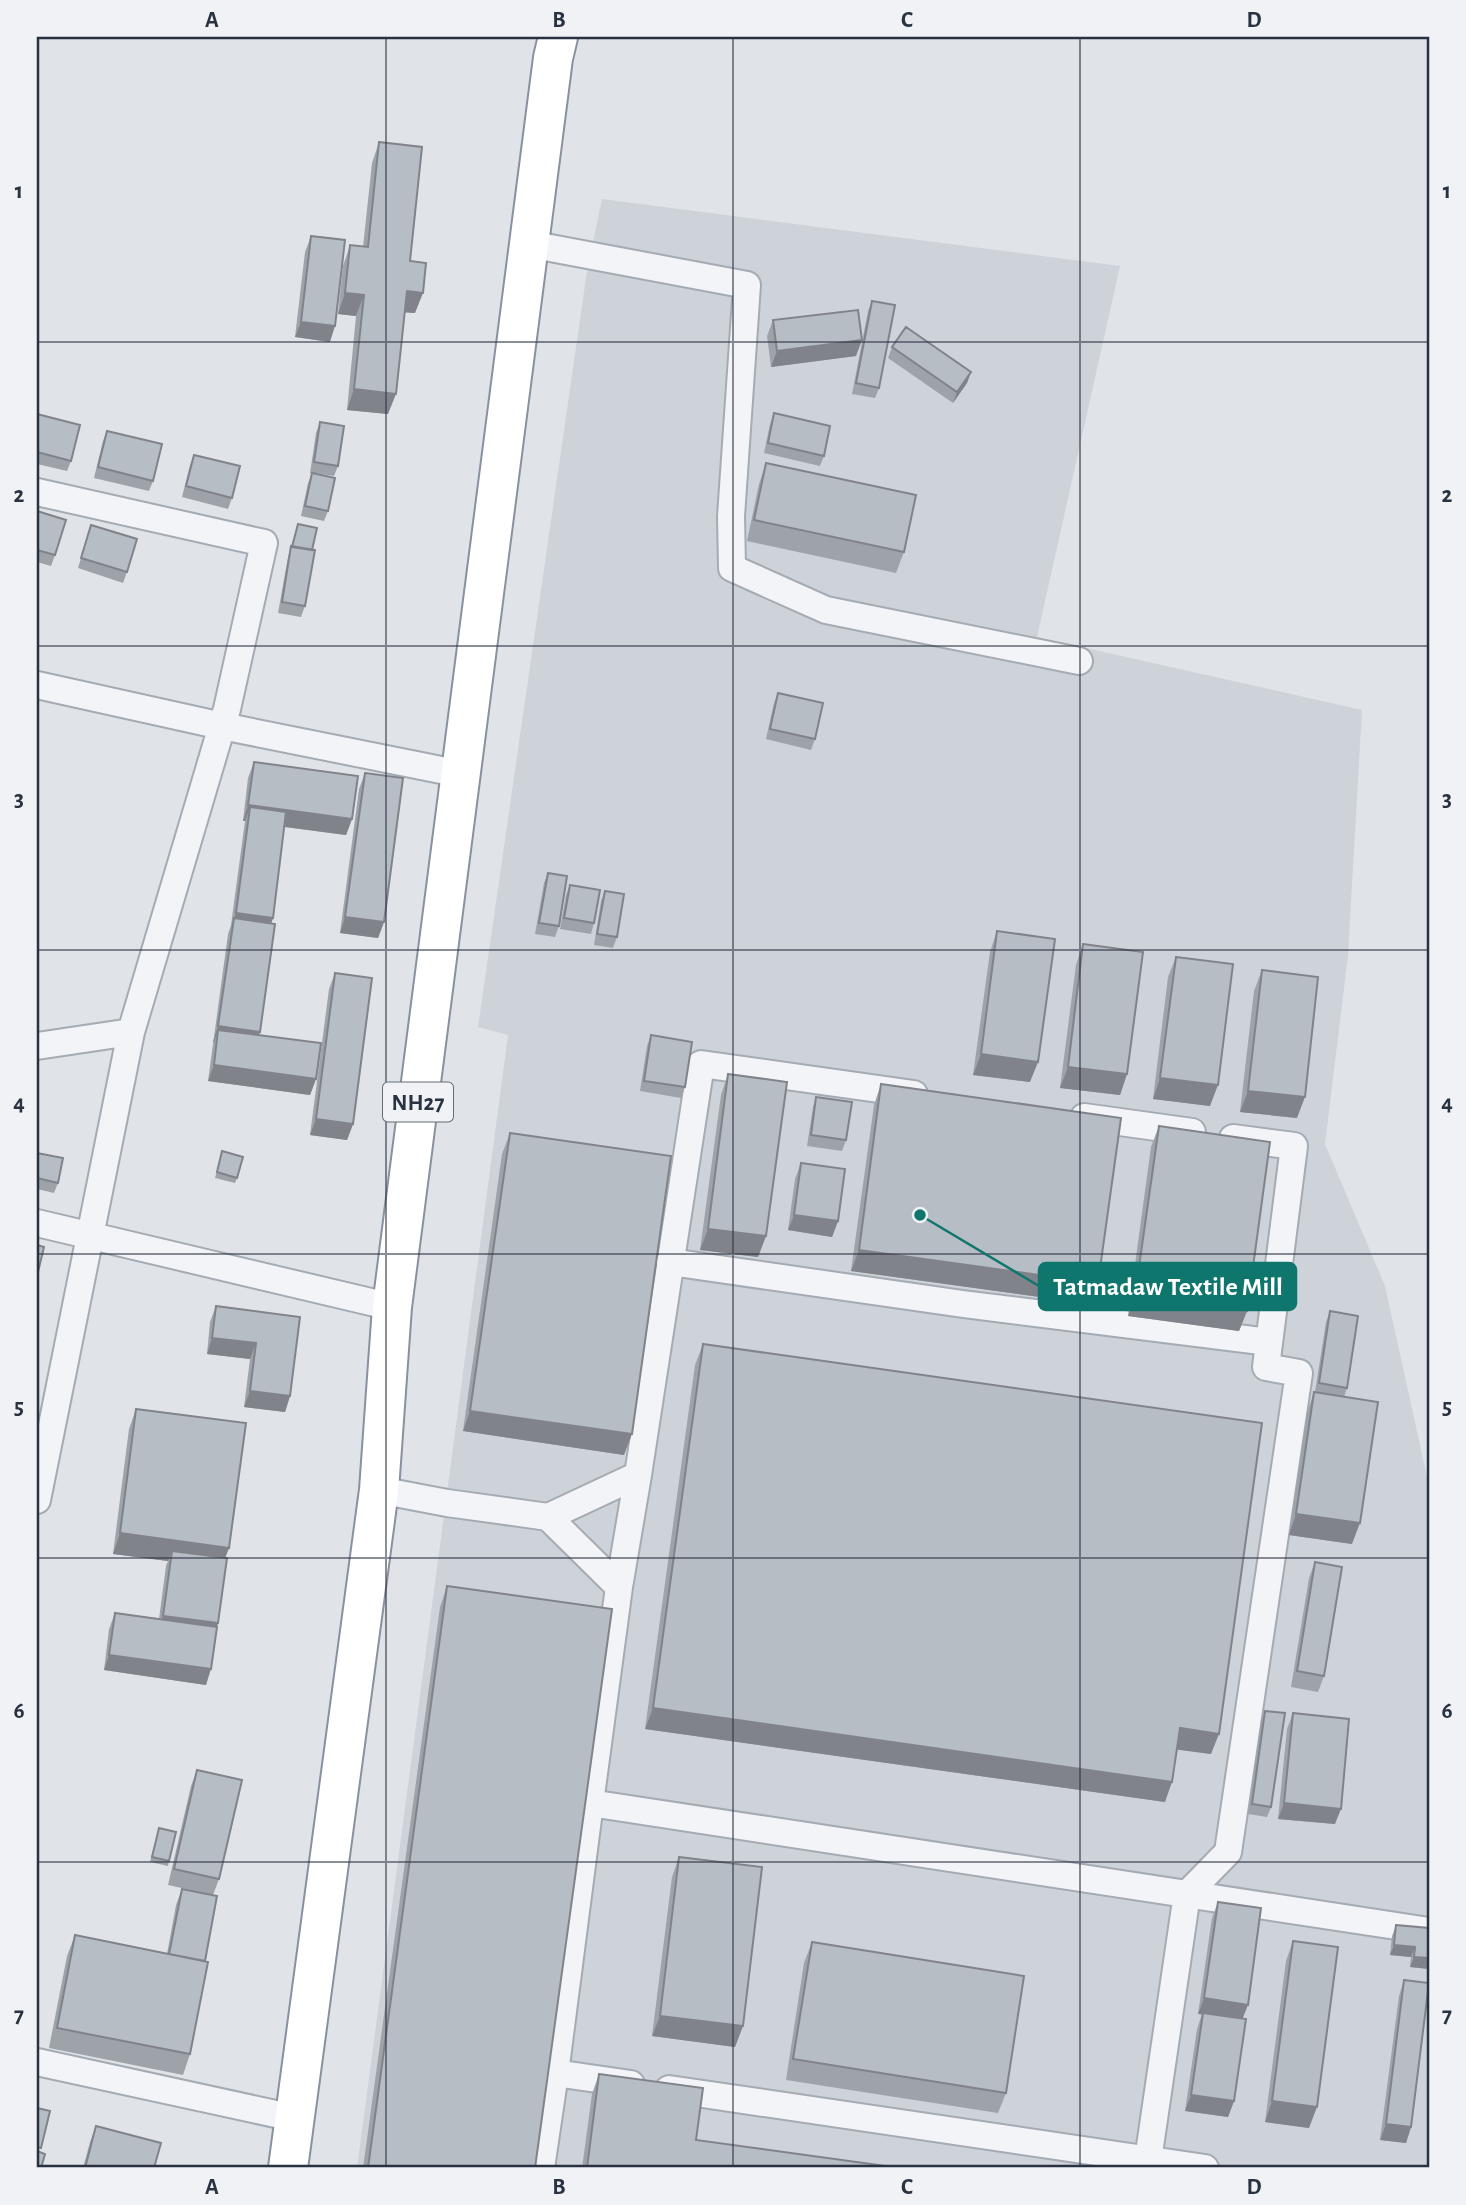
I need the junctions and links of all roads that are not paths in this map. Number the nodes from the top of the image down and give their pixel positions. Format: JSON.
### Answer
{"nodes":[{"id":1,"x":558,"y":37,"type":"edge"},
{"id":2,"x":529,"y":244,"type":"junction"},
{"id":3,"x":37,"y":492,"type":"edge"},
{"id":4,"x":1079,"y":661,"type":"dead end"},
{"id":5,"x":37,"y":685,"type":"edge"},
{"id":6,"x":222,"y":726,"type":"junction"},
{"id":7,"x":461,"y":774,"type":"junction"},
{"id":8,"x":131,"y":1032,"type":"junction"},
{"id":9,"x":37,"y":1046,"type":"edge"},
{"id":10,"x":936,"y":1097,"type":"edge"},
{"id":11,"x":1060,"y":1114,"type":"edge"},
{"id":12,"x":37,"y":1223,"type":"edge"},
{"id":13,"x":92,"y":1236,"type":"junction"},
{"id":14,"x":670,"y":1262,"type":"junction"},
{"id":15,"x":392,"y":1307,"type":"junction"},
{"id":16,"x":1269,"y":1342,"type":"junction"},
{"id":17,"x":47,"y":1392,"type":"edge"},
{"id":18,"x":638,"y":1475,"type":"junction"},
{"id":19,"x":379,"y":1490,"type":"junction"},
{"id":20,"x":37,"y":1500,"type":"edge"},
{"id":21,"x":548,"y":1517,"type":"junction"},
{"id":22,"x":619,"y":1587,"type":"junction"},
{"id":23,"x":590,"y":1803,"type":"junction"},
{"id":24,"x":1187,"y":1894,"type":"junction"},
{"id":25,"x":1429,"y":1931,"type":"edge"},
{"id":26,"x":37,"y":2062,"type":"edge"},
{"id":27,"x":555,"y":2073,"type":"junction"},
{"id":28,"x":294,"y":2118,"type":"junction"},
{"id":29,"x":1148,"y":2160,"type":"junction"},
{"id":30,"x":288,"y":2168,"type":"edge"},
{"id":31,"x":541,"y":2168,"type":"edge"},
{"id":32,"x":1205,"y":2168,"type":"edge"}],
"edges":[{"from":1,"to":2,"type":"highway","number":"NH27"},
{"from":2,"to":4,"type":"street"},
{"from":2,"to":7,"type":"highway","number":"NH27"},
{"from":3,"to":6,"type":"street"},
{"from":5,"to":6,"type":"street"},
{"from":6,"to":7,"type":"street"},
{"from":6,"to":8,"type":"street"},
{"from":7,"to":15,"type":"highway","number":"NH27"},
{"from":8,"to":9,"type":"street"},
{"from":8,"to":13,"type":"street"},
{"from":10,"to":14,"type":"street"},
{"from":11,"to":16,"type":"street"},
{"from":12,"to":13,"type":"street"},
{"from":13,"to":15,"type":"street"},
{"from":13,"to":17,"type":"street"},
{"from":14,"to":16,"type":"street"},
{"from":14,"to":18,"type":"street"},
{"from":15,"to":19,"type":"highway","number":"NH27"},
{"from":16,"to":24,"type":"street"},
{"from":17,"to":20,"type":"street"},
{"from":18,"to":21,"type":"street"},
{"from":18,"to":22,"type":"street"},
{"from":19,"to":21,"type":"street"},
{"from":19,"to":28,"type":"highway","number":"NH27"},
{"from":21,"to":22,"type":"street"},
{"from":22,"to":23,"type":"street"},
{"from":23,"to":24,"type":"street"},
{"from":23,"to":27,"type":"street"},
{"from":24,"to":25,"type":"street"},
{"from":24,"to":29,"type":"street"},
{"from":26,"to":28,"type":"street"},
{"from":27,"to":29,"type":"street"},
{"from":27,"to":31,"type":"street"},
{"from":28,"to":30,"type":"highway","number":"NH27"},
{"from":29,"to":32,"type":"street"}]}
